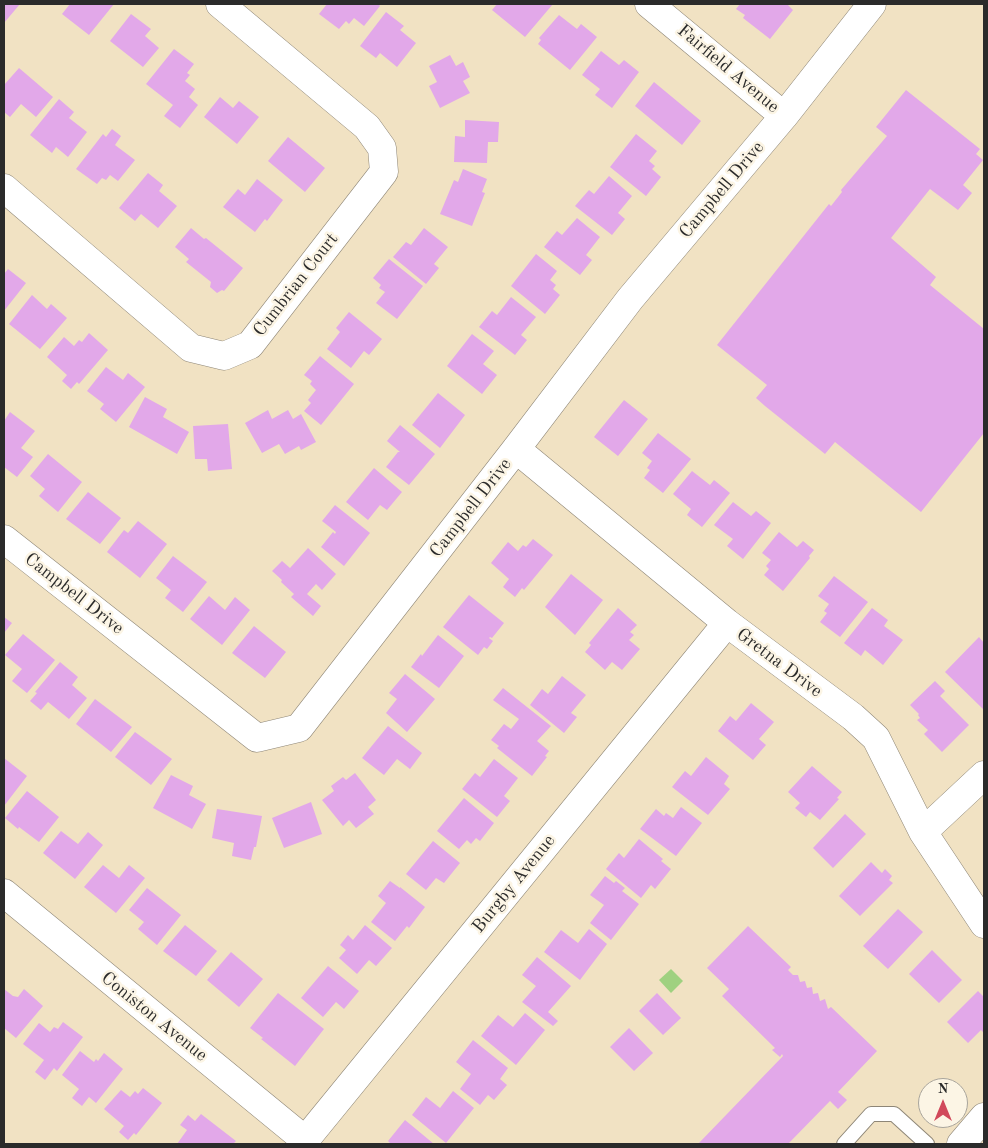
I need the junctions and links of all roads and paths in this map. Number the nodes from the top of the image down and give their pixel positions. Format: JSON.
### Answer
{"nodes":[{"id":1,"x":220,"y":4,"type":"edge"},
{"id":2,"x":649,"y":4,"type":"edge"},
{"id":3,"x":872,"y":4,"type":"edge"},
{"id":4,"x":784,"y":116,"type":"junction"},
{"id":5,"x":4,"y":188,"type":"edge"},
{"id":6,"x":516,"y":450,"type":"junction"},
{"id":7,"x":4,"y":539,"type":"edge"},
{"id":8,"x":727,"y":623,"type":"junction"},
{"id":9,"x":984,"y":775,"type":"edge"},
{"id":10,"x":923,"y":832,"type":"junction"},
{"id":11,"x":4,"y":894,"type":"edge"},
{"id":12,"x":984,"y":924,"type":"edge"},
{"id":13,"x":984,"y":1117,"type":"edge"},
{"id":14,"x":303,"y":1142,"type":"edge"},
{"id":15,"x":844,"y":1144,"type":"edge"},
{"id":16,"x":927,"y":1144,"type":"edge"},
{"id":17,"x":961,"y":1144,"type":"edge"}],
"edges":[{"from":1,"to":5,"type":"street","name":"Cumbrian Court"},
{"from":2,"to":4,"type":"street","name":"Fairfield Avenue"},
{"from":3,"to":4,"type":"street","name":"Campbell Drive"},
{"from":4,"to":6,"type":"street","name":"Campbell Drive"},
{"from":6,"to":7,"type":"street","name":"Campbell Drive"},
{"from":6,"to":8,"type":"street","name":"Gretna Drive"},
{"from":8,"to":10,"type":"street","name":"Gretna Drive"},
{"from":8,"to":14,"type":"street","name":"Burgby Avenue"},
{"from":9,"to":10,"type":"street"},
{"from":10,"to":12,"type":"street","name":"Gretna Drive"},
{"from":11,"to":14,"type":"street","name":"Coniston Avenue"},
{"from":13,"to":17,"type":"street"},
{"from":15,"to":16,"type":"lane"}]}
